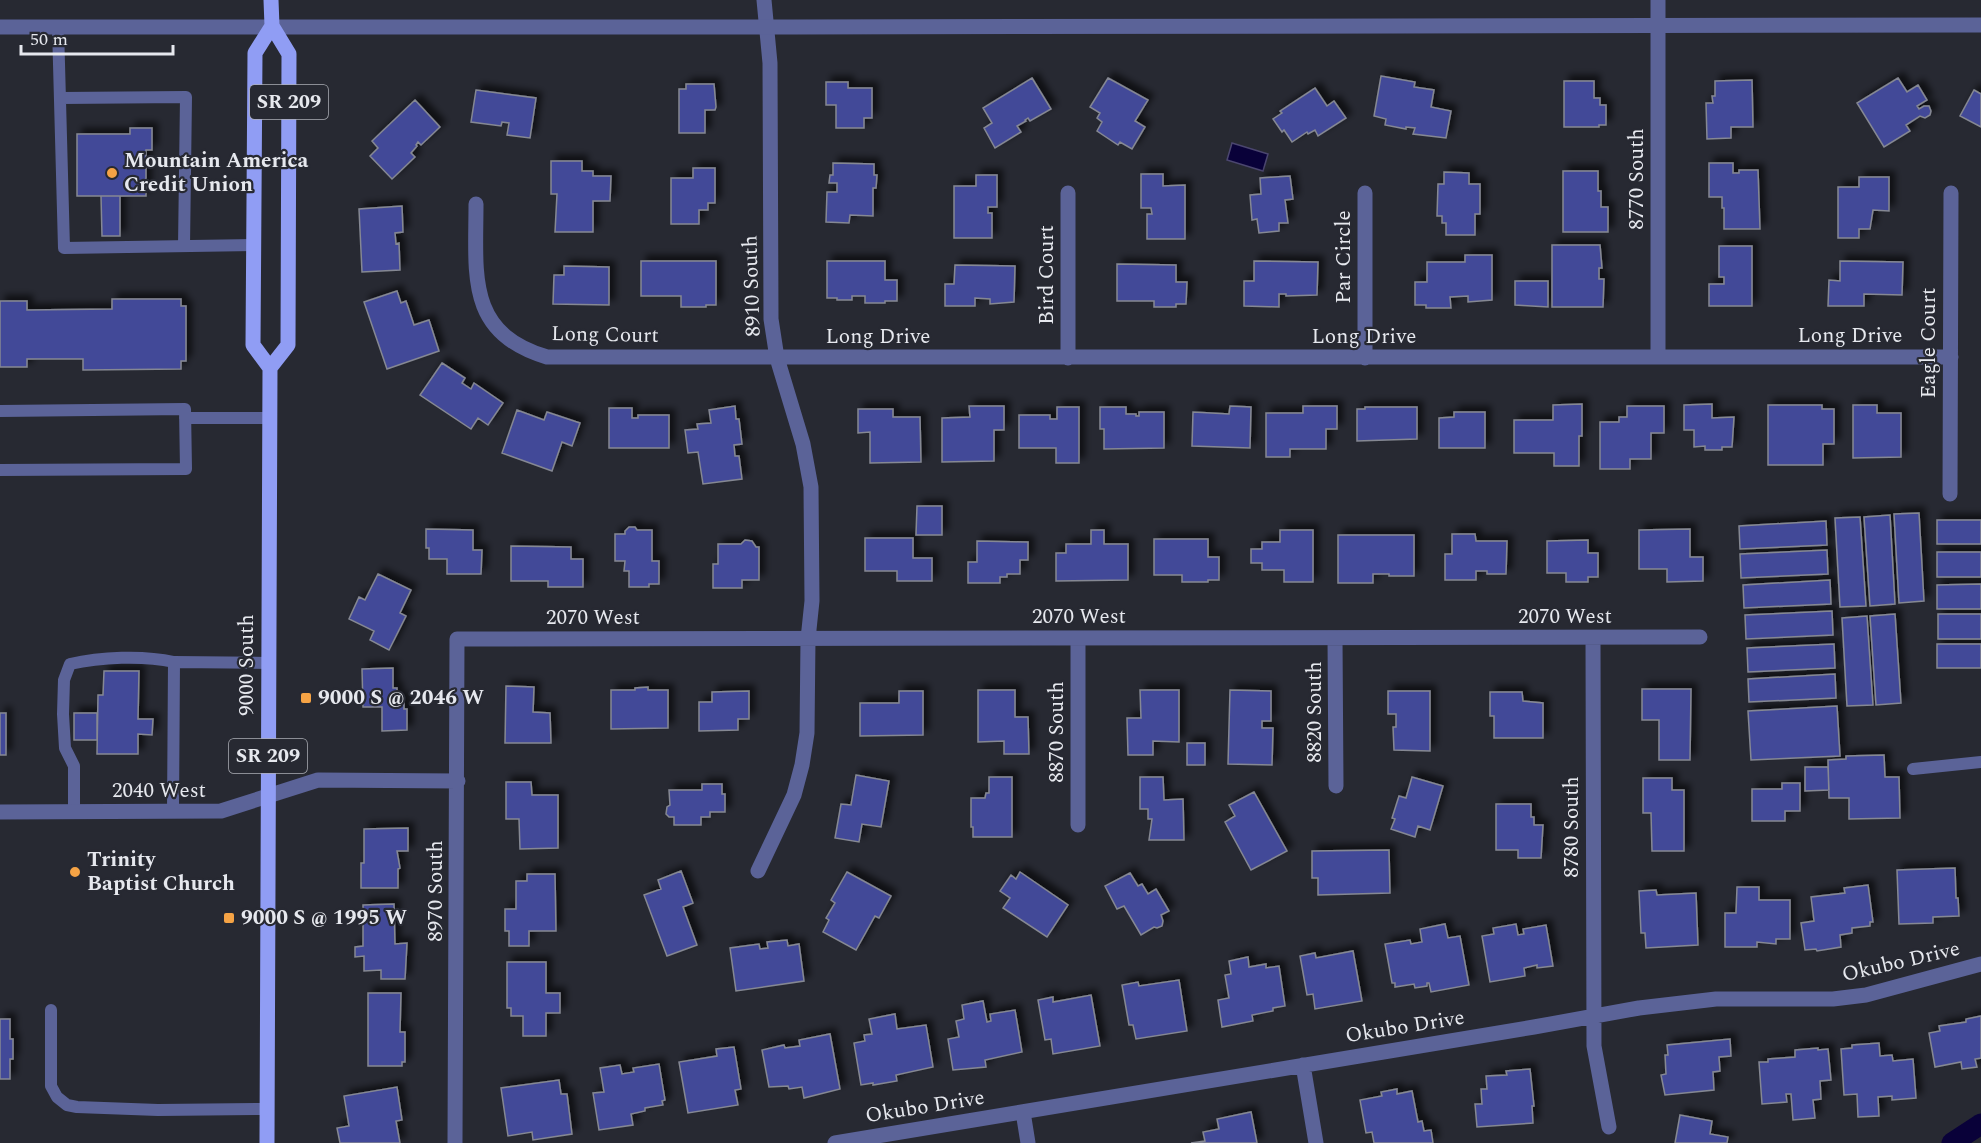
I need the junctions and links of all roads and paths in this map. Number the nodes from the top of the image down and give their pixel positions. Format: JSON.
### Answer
{"nodes":[{"id":1,"x":271,"y":0,"type":"edge"},
{"id":2,"x":764,"y":0,"type":"edge"},
{"id":3,"x":1658,"y":0,"type":"edge"},
{"id":4,"x":1981,"y":25,"type":"edge"},
{"id":5,"x":272,"y":26,"type":"junction"},
{"id":6,"x":1658,"y":26,"type":"junction"},
{"id":7,"x":0,"y":27,"type":"edge"},
{"id":8,"x":58,"y":27,"type":"junction"},
{"id":9,"x":766,"y":27,"type":"junction"},
{"id":10,"x":61,"y":98,"type":"junction"},
{"id":11,"x":1068,"y":193,"type":"dead end"},
{"id":12,"x":1365,"y":193,"type":"dead end"},
{"id":13,"x":1950,"y":193,"type":"dead end"},
{"id":14,"x":476,"y":204,"type":"dead end"},
{"id":15,"x":254,"y":245,"type":"junction"},
{"id":16,"x":184,"y":246,"type":"junction"},
{"id":17,"x":1658,"y":357,"type":"junction"},
{"id":18,"x":1950,"y":357,"type":"junction"},
{"id":19,"x":777,"y":358,"type":"junction"},
{"id":20,"x":1068,"y":358,"type":"junction"},
{"id":21,"x":1365,"y":358,"type":"junction"},
{"id":22,"x":270,"y":368,"type":"junction"},
{"id":23,"x":0,"y":411,"type":"edge"},
{"id":24,"x":185,"y":418,"type":"junction"},
{"id":25,"x":270,"y":418,"type":"junction"},
{"id":26,"x":0,"y":470,"type":"edge"},
{"id":27,"x":1950,"y":494,"type":"dead end"},
{"id":28,"x":1078,"y":638,"type":"junction"},
{"id":29,"x":1335,"y":638,"type":"junction"},
{"id":30,"x":1593,"y":638,"type":"junction"},
{"id":31,"x":1700,"y":638,"type":"dead end"},
{"id":32,"x":457,"y":639,"type":"joint"},
{"id":33,"x":808,"y":639,"type":"junction"},
{"id":34,"x":174,"y":662,"type":"junction"},
{"id":35,"x":268,"y":663,"type":"junction"},
{"id":36,"x":1981,"y":762,"type":"edge"},
{"id":37,"x":1913,"y":769,"type":"dead end"},
{"id":38,"x":458,"y":781,"type":"junction"},
{"id":39,"x":1336,"y":786,"type":"dead end"},
{"id":40,"x":268,"y":795,"type":"junction"},
{"id":41,"x":173,"y":811,"type":"junction"},
{"id":42,"x":74,"y":812,"type":"junction"},
{"id":43,"x":0,"y":813,"type":"edge"},
{"id":44,"x":1078,"y":825,"type":"dead end"},
{"id":45,"x":758,"y":872,"type":"dead end"},
{"id":46,"x":1981,"y":964,"type":"edge"},
{"id":47,"x":51,"y":1010,"type":"dead end"},
{"id":48,"x":1593,"y":1017,"type":"junction"},
{"id":49,"x":1303,"y":1065,"type":"junction"},
{"id":50,"x":267,"y":1109,"type":"junction"},
{"id":51,"x":1023,"y":1112,"type":"junction"},
{"id":52,"x":1609,"y":1127,"type":"dead end"},
{"id":53,"x":267,"y":1143,"type":"edge"},
{"id":54,"x":455,"y":1143,"type":"edge"},
{"id":55,"x":835,"y":1143,"type":"edge"},
{"id":56,"x":1028,"y":1143,"type":"edge"},
{"id":57,"x":1316,"y":1143,"type":"edge"}],
"edges":[{"from":1,"to":5,"type":"main road"},
{"from":2,"to":9,"type":"street","name":"8910 South"},
{"from":3,"to":6,"type":"street","name":"8770 South"},
{"from":4,"to":6,"type":"street"},
{"from":5,"to":8,"type":"street"},
{"from":5,"to":9,"type":"street"},
{"from":5,"to":15,"type":"main road","number":"SR 209"},
{"from":5,"to":22,"type":"main road","number":"SR 209"},
{"from":6,"to":9,"type":"street"},
{"from":6,"to":17,"type":"street","name":"8770 South"},
{"from":7,"to":8,"type":"street"},
{"from":8,"to":10,"type":"lane"},
{"from":9,"to":19,"type":"street","name":"8910 South"},
{"from":10,"to":16,"type":"lane"},
{"from":10,"to":16,"type":"lane"},
{"from":11,"to":20,"type":"street","name":"Bird Court"},
{"from":12,"to":21,"type":"street","name":"Par Circle"},
{"from":13,"to":18,"type":"street","name":"Eagle Court"},
{"from":14,"to":19,"type":"street","name":"Long Court"},
{"from":15,"to":16,"type":"lane"},
{"from":15,"to":22,"type":"main road","number":"SR 209"},
{"from":17,"to":18,"type":"street","name":"Long Drive"},
{"from":17,"to":21,"type":"street","name":"Long Drive"},
{"from":18,"to":27,"type":"street","name":"Eagle Court"},
{"from":19,"to":20,"type":"street","name":"Long Drive"},
{"from":19,"to":33,"type":"street","name":"8910 South"},
{"from":20,"to":21,"type":"street","name":"Long Drive"},
{"from":22,"to":25,"type":"main road","name":"9000 South","number":"SR 209"},
{"from":23,"to":24,"type":"lane"},
{"from":24,"to":25,"type":"lane"},
{"from":24,"to":26,"type":"lane"},
{"from":25,"to":35,"type":"main road","name":"9000 South","number":"SR 209"},
{"from":28,"to":29,"type":"street","name":"2070 West"},
{"from":28,"to":33,"type":"street","name":"2070 West"},
{"from":28,"to":44,"type":"street","name":"8870 South"},
{"from":29,"to":30,"type":"street","name":"2070 West"},
{"from":29,"to":39,"type":"street","name":"8820 South"},
{"from":30,"to":31,"type":"street","name":"2070 West"},
{"from":30,"to":48,"type":"street","name":"8780 South"},
{"from":32,"to":33,"type":"street","name":"2070 West"},
{"from":32,"to":38,"type":"street","name":"8970 South"},
{"from":33,"to":45,"type":"street","name":"8910 South"},
{"from":34,"to":35,"type":"lane"},
{"from":34,"to":41,"type":"lane"},
{"from":34,"to":42,"type":"lane"},
{"from":35,"to":40,"type":"main road","name":"9000 South","number":"SR 209"},
{"from":36,"to":37,"type":"lane"},
{"from":38,"to":40,"type":"street","name":"2040 West"},
{"from":38,"to":54,"type":"street","name":"8970 South"},
{"from":40,"to":41,"type":"street","name":"2040 West"},
{"from":40,"to":50,"type":"main road","name":"9000 South","number":"SR 209"},
{"from":41,"to":42,"type":"street","name":"2040 West"},
{"from":42,"to":43,"type":"street","name":"2040 West"},
{"from":46,"to":48,"type":"street","name":"Okubo Drive"},
{"from":47,"to":50,"type":"lane"},
{"from":48,"to":49,"type":"street","name":"Okubo Drive"},
{"from":48,"to":52,"type":"street","name":"8780 South"},
{"from":49,"to":51,"type":"street","name":"Okubo Drive"},
{"from":49,"to":57,"type":"street"},
{"from":50,"to":53,"type":"main road","name":"9000 South","number":"SR 209"},
{"from":51,"to":55,"type":"street","name":"Okubo Drive"},
{"from":51,"to":56,"type":"street"}]}
